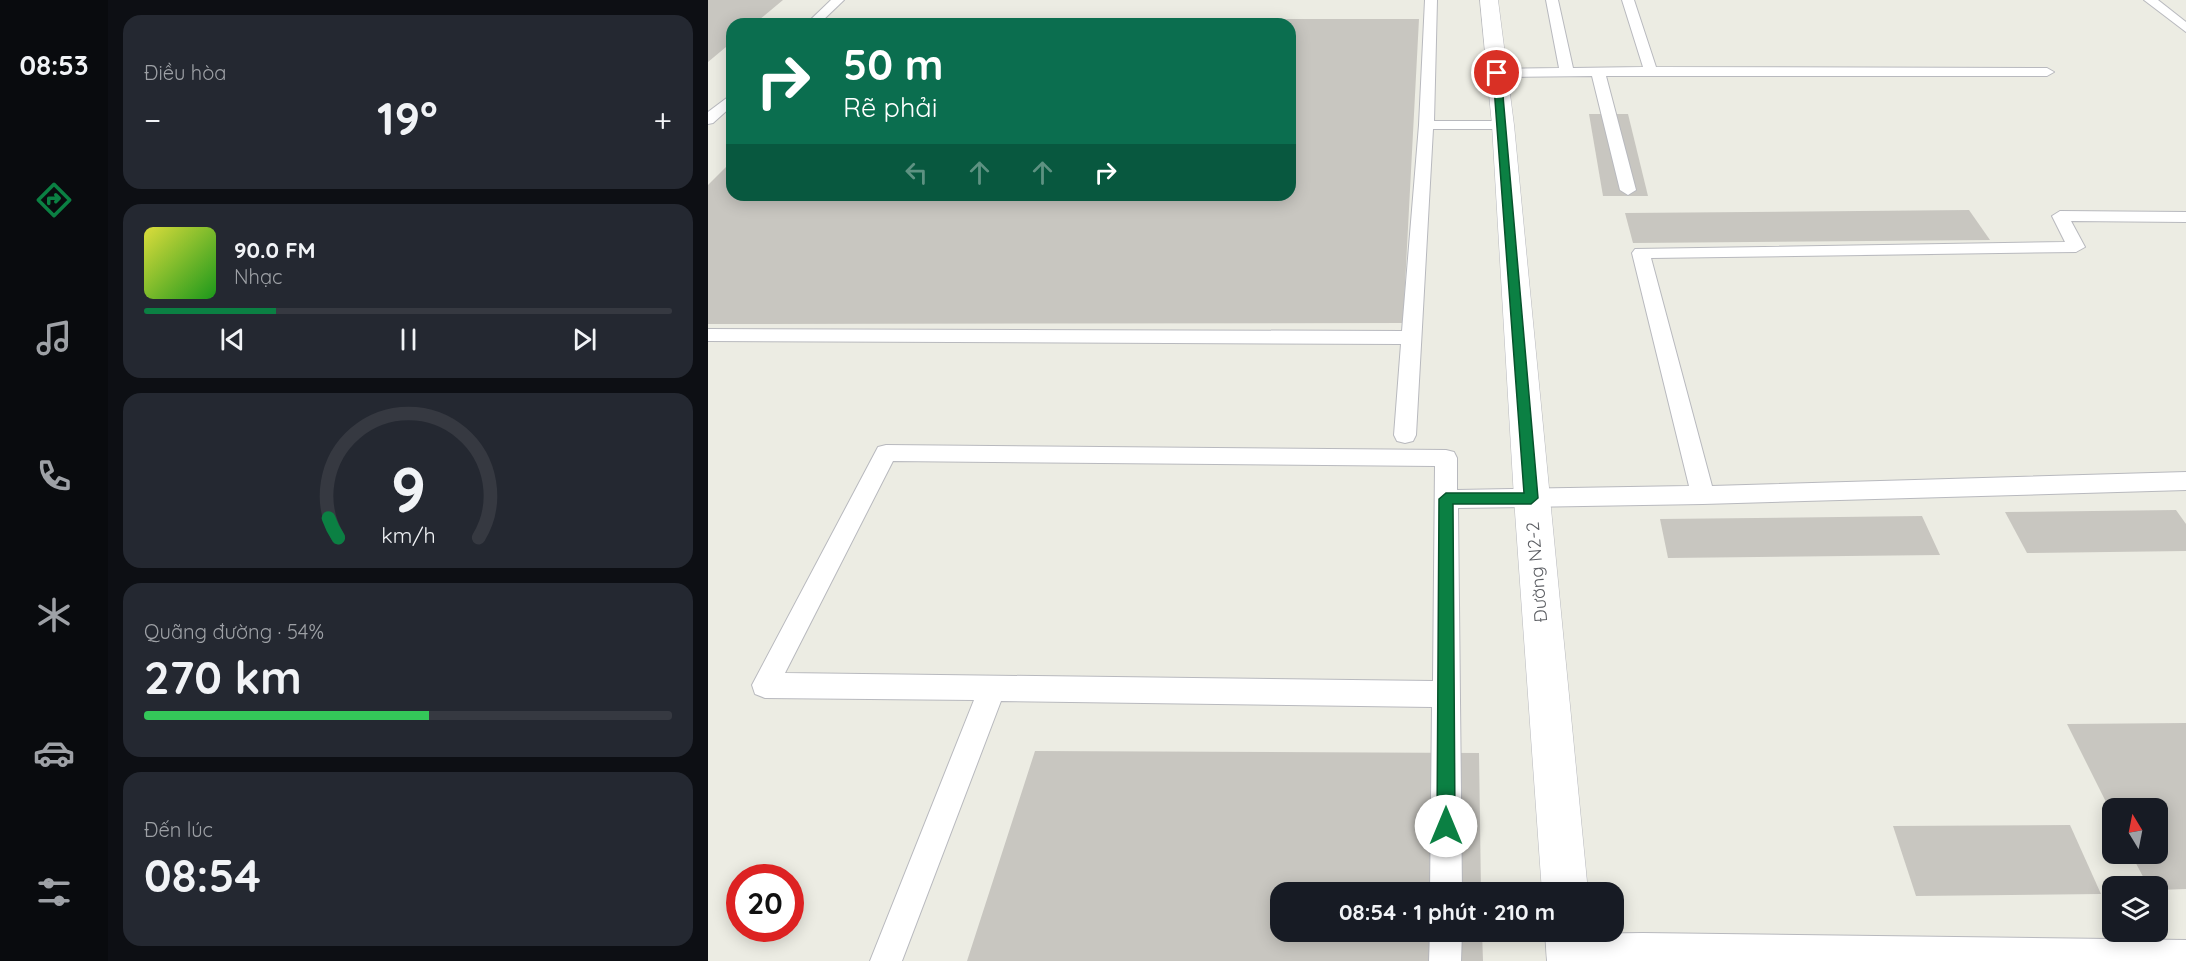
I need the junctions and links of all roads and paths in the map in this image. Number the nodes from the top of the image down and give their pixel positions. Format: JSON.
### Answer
{"nodes":[{"id":1,"x":838,"y":0,"type":"edge"},
{"id":2,"x":1431,"y":0,"type":"edge"},
{"id":3,"x":1489,"y":0,"type":"edge"},
{"id":4,"x":1552,"y":0,"type":"edge"},
{"id":5,"x":1628,"y":0,"type":"edge"},
{"id":6,"x":2150,"y":0,"type":"edge"},
{"id":7,"x":818,"y":18,"type":"edge"},
{"id":8,"x":2186,"y":28,"type":"edge"},
{"id":9,"x":1651,"y":71,"type":"junction"},
{"id":10,"x":1567,"y":72,"type":"junction"},
{"id":11,"x":1598,"y":72,"type":"junction"},
{"id":12,"x":2047,"y":72,"type":"dead end"},
{"id":13,"x":1497,"y":73,"type":"junction"},
{"id":14,"x":726,"y":104,"type":"edge"},
{"id":15,"x":708,"y":120,"type":"edge"},
{"id":16,"x":1426,"y":125,"type":"junction"},
{"id":17,"x":1503,"y":126,"type":"junction"},
{"id":18,"x":1628,"y":190,"type":"dead end"},
{"id":19,"x":2186,"y":217,"type":"edge"},
{"id":20,"x":708,"y":335,"type":"edge"},
{"id":21,"x":1412,"y":338,"type":"junction"},
{"id":22,"x":1405,"y":435,"type":"dead end"},
{"id":23,"x":2186,"y":481,"type":"edge"},
{"id":24,"x":1703,"y":495,"type":"junction"},
{"id":25,"x":1531,"y":498,"type":"junction"},
{"id":26,"x":1446,"y":499,"type":"junction"},
{"id":27,"x":993,"y":687,"type":"junction"},
{"id":28,"x":1446,"y":694,"type":"junction"},
{"id":29,"x":1446,"y":882,"type":"edge"},
{"id":30,"x":1564,"y":882,"type":"edge"},
{"id":31,"x":1446,"y":942,"type":"edge"},
{"id":32,"x":1570,"y":948,"type":"edge"},
{"id":33,"x":1817,"y":956,"type":"edge"},
{"id":34,"x":2186,"y":956,"type":"edge"},
{"id":35,"x":886,"y":961,"type":"edge"},
{"id":36,"x":1446,"y":961,"type":"edge"}],
"edges":[{"from":1,"to":7,"type":"lane"},
{"from":2,"to":16,"type":"lane"},
{"from":3,"to":13,"type":"street","name":"Đường N2-2"},
{"from":4,"to":10,"type":"lane"},
{"from":5,"to":9,"type":"lane"},
{"from":6,"to":8,"type":"lane"},
{"from":9,"to":11,"type":"lane"},
{"from":9,"to":12,"type":"lane"},
{"from":10,"to":11,"type":"lane"},
{"from":10,"to":13,"type":"lane"},
{"from":11,"to":18,"type":"lane"},
{"from":13,"to":17,"type":"street","name":"Đường N2-2"},
{"from":14,"to":15,"type":"lane"},
{"from":16,"to":17,"type":"lane"},
{"from":16,"to":21,"type":"lane"},
{"from":17,"to":25,"type":"street","name":"Đường N2-2"},
{"from":19,"to":24,"type":"lane"},
{"from":20,"to":21,"type":"lane"},
{"from":21,"to":22,"type":"lane"},
{"from":23,"to":24,"type":"lane"},
{"from":24,"to":25,"type":"lane"},
{"from":25,"to":26,"type":"lane"},
{"from":25,"to":30,"type":"street","name":"Đường N2-2"},
{"from":26,"to":27,"type":"lane"},
{"from":26,"to":28,"type":"lane"},
{"from":27,"to":28,"type":"lane"},
{"from":27,"to":35,"type":"lane"},
{"from":28,"to":29,"type":"lane"},
{"from":31,"to":36,"type":"lane"},
{"from":32,"to":33,"type":"lane"},
{"from":33,"to":34,"type":"lane"}]}
